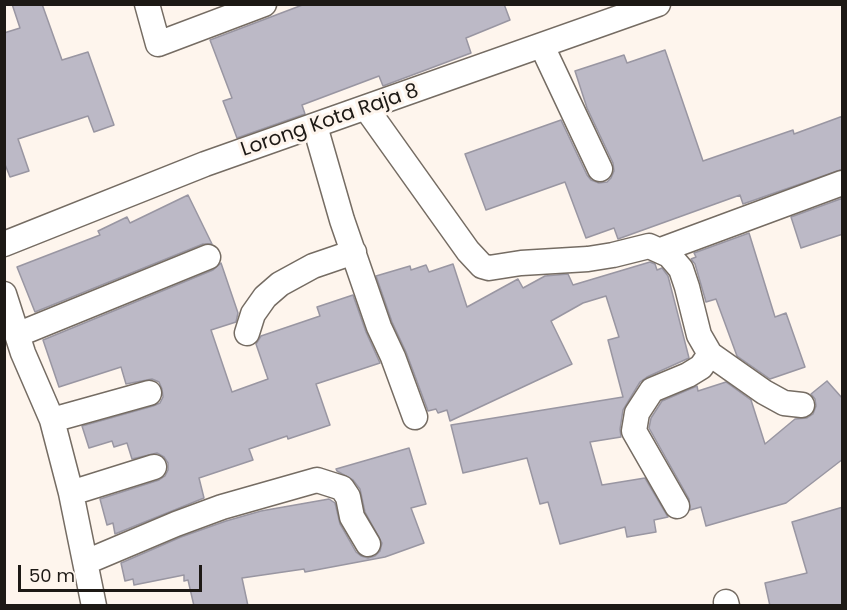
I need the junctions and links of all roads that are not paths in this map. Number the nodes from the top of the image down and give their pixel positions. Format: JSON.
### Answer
{"nodes":[{"id":1,"x":147,"y":4,"type":"edge"},
{"id":2,"x":264,"y":4,"type":"edge"},
{"id":3,"x":657,"y":4,"type":"edge"},
{"id":4,"x":542,"y":46,"type":"junction"},
{"id":5,"x":366,"y":108,"type":"junction"},
{"id":6,"x":315,"y":126,"type":"junction"},
{"id":7,"x":600,"y":169,"type":"dead end"},
{"id":8,"x":843,"y":183,"type":"edge"},
{"id":9,"x":4,"y":244,"type":"edge"},
{"id":10,"x":661,"y":250,"type":"junction"},
{"id":11,"x":354,"y":252,"type":"junction"},
{"id":12,"x":208,"y":257,"type":"dead end"},
{"id":13,"x":4,"y":294,"type":"edge"},
{"id":14,"x":247,"y":333,"type":"dead end"},
{"id":15,"x":16,"y":348,"type":"edge"},
{"id":16,"x":710,"y":354,"type":"junction"},
{"id":17,"x":149,"y":393,"type":"dead end"},
{"id":18,"x":802,"y":405,"type":"dead end"},
{"id":19,"x":415,"y":417,"type":"dead end"},
{"id":20,"x":52,"y":420,"type":"junction"},
{"id":21,"x":154,"y":467,"type":"dead end"},
{"id":22,"x":71,"y":493,"type":"junction"},
{"id":23,"x":676,"y":506,"type":"dead end"},
{"id":24,"x":368,"y":544,"type":"dead end"},
{"id":25,"x":86,"y":562,"type":"junction"},
{"id":26,"x":94,"y":606,"type":"edge"}],
"edges":[{"from":1,"to":2,"type":"street"},
{"from":3,"to":4,"type":"street","name":"Lorong Kota Raja 8"},
{"from":4,"to":5,"type":"street","name":"Lorong Kota Raja 8"},
{"from":4,"to":7,"type":"street"},
{"from":5,"to":6,"type":"street","name":"Lorong Kota Raja 8"},
{"from":5,"to":10,"type":"street"},
{"from":6,"to":9,"type":"street","name":"Lorong Kota Raja 8"},
{"from":6,"to":11,"type":"street"},
{"from":8,"to":10,"type":"street"},
{"from":10,"to":16,"type":"street"},
{"from":11,"to":14,"type":"street"},
{"from":11,"to":19,"type":"street"},
{"from":12,"to":15,"type":"street"},
{"from":13,"to":15,"type":"street"},
{"from":15,"to":20,"type":"street"},
{"from":16,"to":18,"type":"street"},
{"from":16,"to":23,"type":"street"},
{"from":17,"to":20,"type":"street"},
{"from":20,"to":22,"type":"street"},
{"from":21,"to":22,"type":"street"},
{"from":22,"to":25,"type":"street"},
{"from":24,"to":25,"type":"street"},
{"from":25,"to":26,"type":"street"}]}
